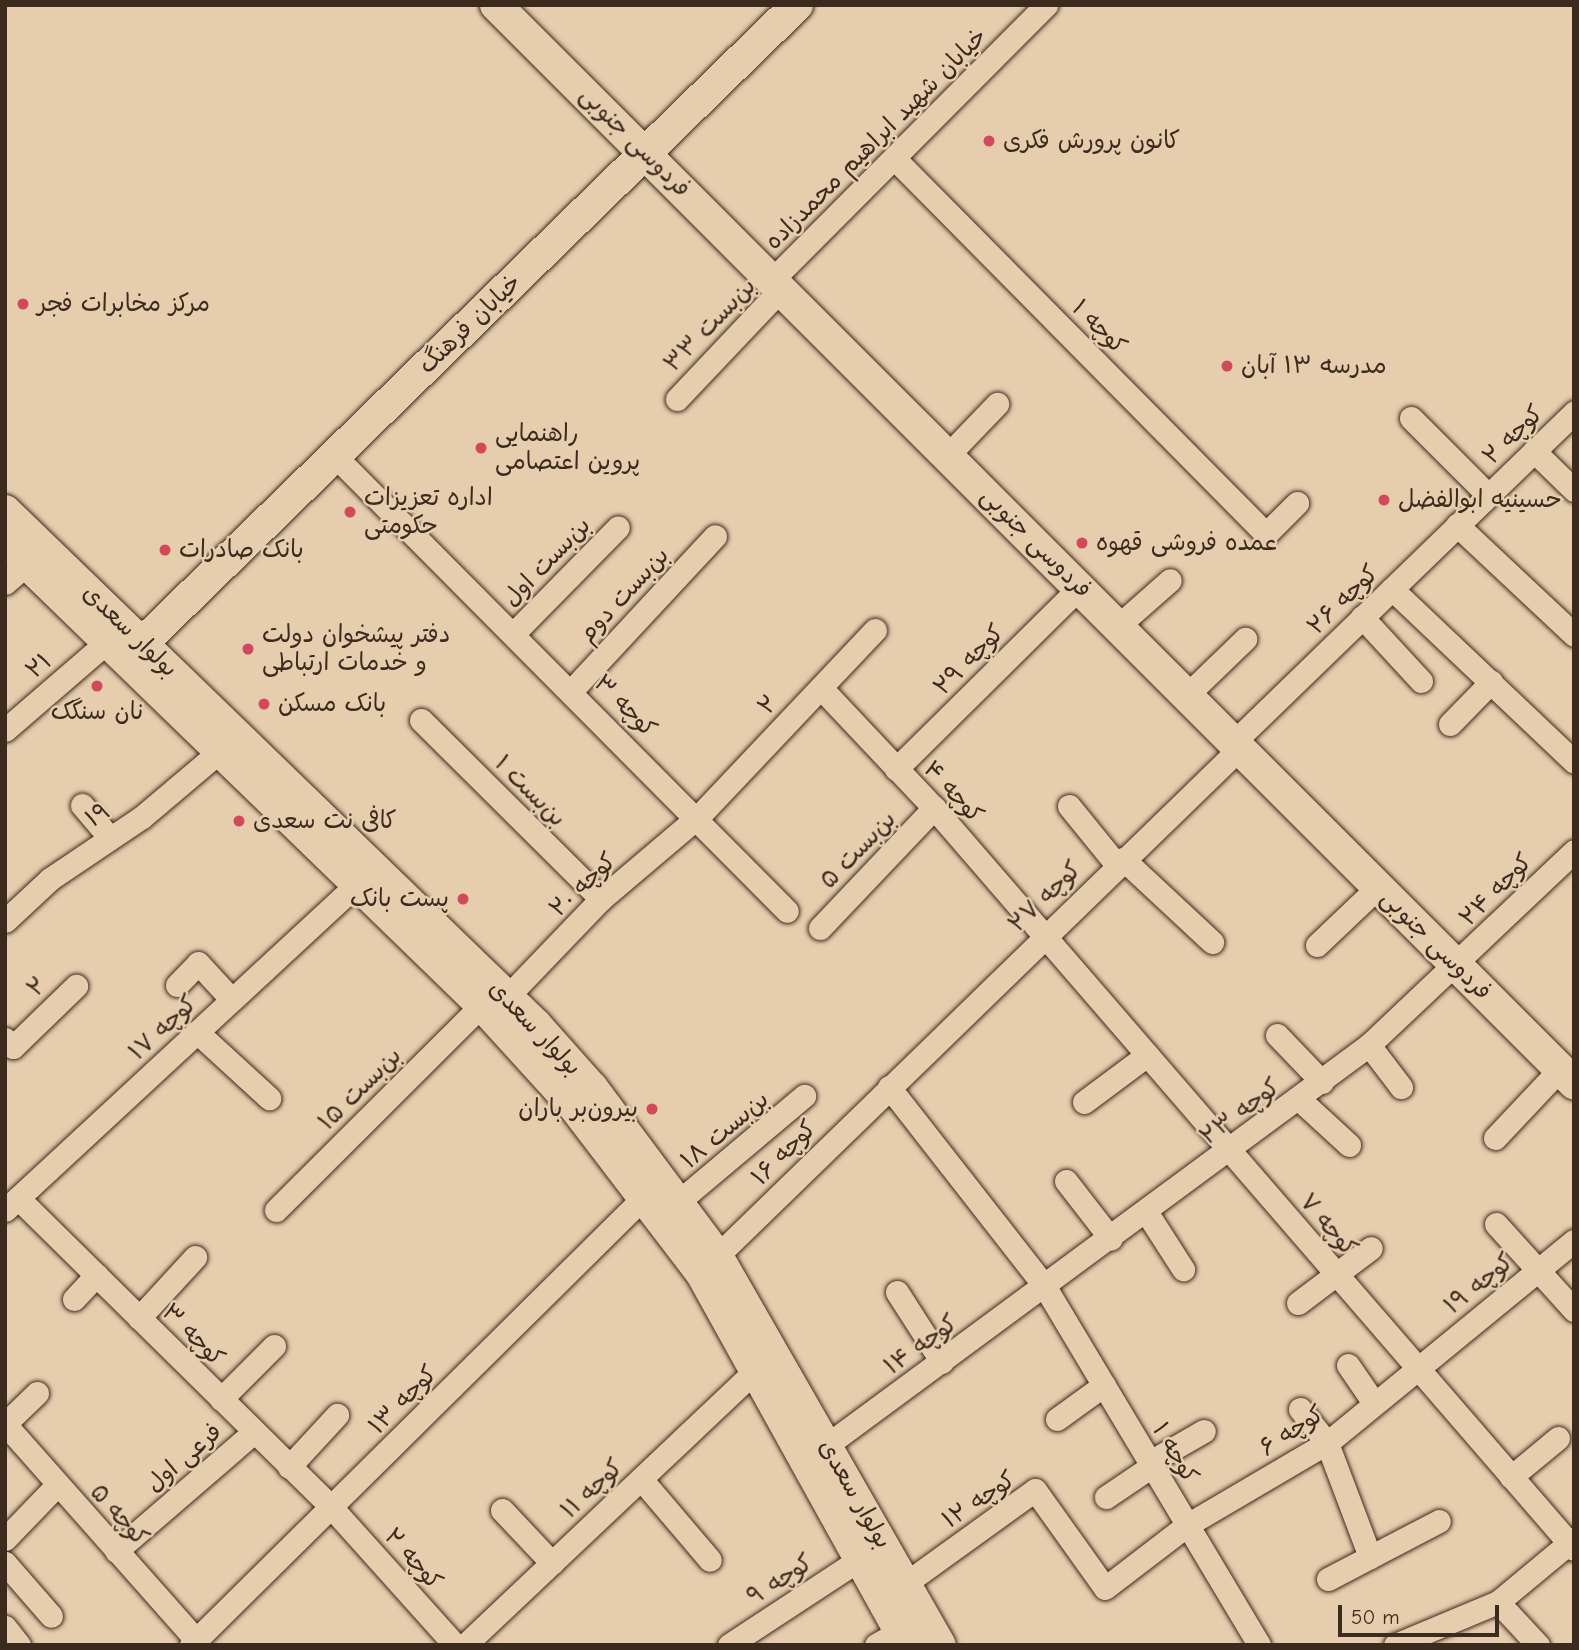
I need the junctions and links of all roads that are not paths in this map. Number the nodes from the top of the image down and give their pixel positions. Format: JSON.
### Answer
{"nodes":[{"id":1,"x":496,"y":5,"type":"edge"},
{"id":2,"x":797,"y":5,"type":"edge"},
{"id":3,"x":1046,"y":5,"type":"edge"},
{"id":4,"x":646,"y":152,"type":"junction"},
{"id":5,"x":894,"y":158,"type":"junction"},
{"id":6,"x":777,"y":284,"type":"junction"},
{"id":7,"x":677,"y":399,"type":"dead end"},
{"id":8,"x":997,"y":404,"type":"dead end"},
{"id":9,"x":1574,"y":412,"type":"edge"},
{"id":10,"x":1411,"y":418,"type":"dead end"},
{"id":11,"x":1534,"y":451,"type":"junction"},
{"id":12,"x":948,"y":455,"type":"junction"},
{"id":13,"x":335,"y":456,"type":"junction"},
{"id":14,"x":1574,"y":490,"type":"edge"},
{"id":15,"x":1488,"y":495,"type":"junction"},
{"id":16,"x":1297,"y":503,"type":"dead end"},
{"id":17,"x":5,"y":511,"type":"edge"},
{"id":18,"x":1457,"y":525,"type":"junction"},
{"id":19,"x":618,"y":527,"type":"dead end"},
{"id":20,"x":715,"y":536,"type":"dead end"},
{"id":21,"x":5,"y":542,"type":"edge"},
{"id":22,"x":16,"y":573,"type":"edge"},
{"id":23,"x":1170,"y":580,"type":"dead end"},
{"id":24,"x":1080,"y":587,"type":"junction"},
{"id":25,"x":1392,"y":589,"type":"junction"},
{"id":26,"x":1362,"y":617,"type":"junction"},
{"id":27,"x":1118,"y":626,"type":"junction"},
{"id":28,"x":875,"y":630,"type":"dead end"},
{"id":29,"x":514,"y":633,"type":"junction"},
{"id":30,"x":1574,"y":635,"type":"edge"},
{"id":31,"x":1245,"y":639,"type":"dead end"},
{"id":32,"x":125,"y":648,"type":"junction"},
{"id":33,"x":1421,"y":681,"type":"dead end"},
{"id":34,"x":1490,"y":682,"type":"junction"},
{"id":35,"x":821,"y":688,"type":"junction"},
{"id":36,"x":572,"y":690,"type":"junction"},
{"id":37,"x":1186,"y":695,"type":"junction"},
{"id":38,"x":421,"y":720,"type":"dead end"},
{"id":39,"x":1450,"y":724,"type":"dead end"},
{"id":40,"x":5,"y":730,"type":"edge"},
{"id":41,"x":1237,"y":745,"type":"junction"},
{"id":42,"x":220,"y":751,"type":"junction"},
{"id":43,"x":1574,"y":762,"type":"edge"},
{"id":44,"x":896,"y":769,"type":"junction"},
{"id":45,"x":82,"y":805,"type":"dead end"},
{"id":46,"x":1069,"y":806,"type":"dead end"},
{"id":47,"x":934,"y":808,"type":"junction"},
{"id":48,"x":699,"y":816,"type":"junction"},
{"id":49,"x":110,"y":838,"type":"junction"},
{"id":50,"x":1120,"y":862,"type":"junction"},
{"id":51,"x":1569,"y":864,"type":"edge"},
{"id":52,"x":357,"y":884,"type":"junction"},
{"id":53,"x":1378,"y":887,"type":"junction"},
{"id":54,"x":601,"y":899,"type":"junction"},
{"id":55,"x":788,"y":911,"type":"dead end"},
{"id":56,"x":5,"y":921,"type":"edge"},
{"id":57,"x":820,"y":928,"type":"dead end"},
{"id":58,"x":1043,"y":935,"type":"junction"},
{"id":59,"x":1212,"y":942,"type":"dead end"},
{"id":60,"x":1317,"y":945,"type":"dead end"},
{"id":61,"x":1457,"y":968,"type":"junction"},
{"id":62,"x":177,"y":985,"type":"dead end"},
{"id":63,"x":76,"y":986,"type":"dead end"},
{"id":64,"x":232,"y":1000,"type":"junction"},
{"id":65,"x":494,"y":1001,"type":"junction"},
{"id":66,"x":197,"y":1032,"type":"junction"},
{"id":67,"x":1277,"y":1035,"type":"dead end"},
{"id":68,"x":5,"y":1039,"type":"edge"},
{"id":69,"x":1369,"y":1045,"type":"junction"},
{"id":70,"x":1147,"y":1055,"type":"junction"},
{"id":71,"x":1567,"y":1076,"type":"edge"},
{"id":72,"x":1322,"y":1082,"type":"junction"},
{"id":73,"x":889,"y":1087,"type":"junction"},
{"id":74,"x":1401,"y":1087,"type":"dead end"},
{"id":75,"x":804,"y":1096,"type":"dead end"},
{"id":76,"x":269,"y":1098,"type":"dead end"},
{"id":77,"x":1300,"y":1099,"type":"junction"},
{"id":78,"x":1084,"y":1101,"type":"dead end"},
{"id":79,"x":1495,"y":1138,"type":"dead end"},
{"id":80,"x":1349,"y":1145,"type":"dead end"},
{"id":81,"x":1231,"y":1153,"type":"junction"},
{"id":82,"x":1066,"y":1181,"type":"dead end"},
{"id":83,"x":645,"y":1196,"type":"junction"},
{"id":84,"x":678,"y":1202,"type":"junction"},
{"id":85,"x":12,"y":1204,"type":"edge"},
{"id":86,"x":276,"y":1210,"type":"dead end"},
{"id":87,"x":1147,"y":1213,"type":"junction"},
{"id":88,"x":1496,"y":1224,"type":"dead end"},
{"id":89,"x":1111,"y":1239,"type":"junction"},
{"id":90,"x":1574,"y":1241,"type":"edge"},
{"id":91,"x":1371,"y":1248,"type":"dead end"},
{"id":92,"x":717,"y":1256,"type":"junction"},
{"id":93,"x":195,"y":1257,"type":"dead end"},
{"id":94,"x":1183,"y":1269,"type":"dead end"},
{"id":95,"x":1539,"y":1269,"type":"junction"},
{"id":96,"x":96,"y":1275,"type":"junction"},
{"id":97,"x":1338,"y":1276,"type":"junction"},
{"id":98,"x":1045,"y":1287,"type":"junction"},
{"id":99,"x":897,"y":1292,"type":"dead end"},
{"id":100,"x":74,"y":1299,"type":"dead end"},
{"id":101,"x":1298,"y":1303,"type":"dead end"},
{"id":102,"x":1574,"y":1310,"type":"edge"},
{"id":103,"x":139,"y":1318,"type":"junction"},
{"id":104,"x":274,"y":1346,"type":"dead end"},
{"id":105,"x":942,"y":1362,"type":"junction"},
{"id":106,"x":1348,"y":1365,"type":"dead end"},
{"id":107,"x":1416,"y":1367,"type":"junction"},
{"id":108,"x":755,"y":1371,"type":"junction"},
{"id":109,"x":1104,"y":1385,"type":"junction"},
{"id":110,"x":37,"y":1393,"type":"dead end"},
{"id":111,"x":221,"y":1399,"type":"junction"},
{"id":112,"x":1374,"y":1403,"type":"junction"},
{"id":113,"x":1300,"y":1409,"type":"dead end"},
{"id":114,"x":337,"y":1415,"type":"dead end"},
{"id":115,"x":1057,"y":1419,"type":"dead end"},
{"id":116,"x":5,"y":1424,"type":"edge"},
{"id":117,"x":1204,"y":1431,"type":"dead end"},
{"id":118,"x":254,"y":1432,"type":"junction"},
{"id":119,"x":1558,"y":1438,"type":"dead end"},
{"id":120,"x":1327,"y":1443,"type":"junction"},
{"id":121,"x":827,"y":1445,"type":"junction"},
{"id":122,"x":1151,"y":1464,"type":"junction"},
{"id":123,"x":289,"y":1466,"type":"junction"},
{"id":124,"x":1511,"y":1477,"type":"junction"},
{"id":125,"x":640,"y":1479,"type":"junction"},
{"id":126,"x":57,"y":1485,"type":"junction"},
{"id":127,"x":1107,"y":1497,"type":"dead end"},
{"id":128,"x":332,"y":1508,"type":"junction"},
{"id":129,"x":502,"y":1510,"type":"dead end"},
{"id":130,"x":1439,"y":1521,"type":"dead end"},
{"id":131,"x":1187,"y":1525,"type":"junction"},
{"id":132,"x":5,"y":1539,"type":"edge"},
{"id":133,"x":1572,"y":1544,"type":"edge"},
{"id":134,"x":116,"y":1550,"type":"junction"},
{"id":135,"x":1370,"y":1557,"type":"junction"},
{"id":136,"x":860,"y":1559,"type":"junction"},
{"id":137,"x":710,"y":1560,"type":"dead end"},
{"id":138,"x":5,"y":1563,"type":"edge"},
{"id":139,"x":552,"y":1563,"type":"junction"},
{"id":140,"x":1328,"y":1579,"type":"dead end"},
{"id":141,"x":905,"y":1583,"type":"junction"},
{"id":142,"x":1497,"y":1602,"type":"junction"},
{"id":143,"x":51,"y":1616,"type":"dead end"},
{"id":144,"x":5,"y":1627,"type":"edge"},
{"id":145,"x":895,"y":1640,"type":"edge"},
{"id":146,"x":194,"y":1642,"type":"edge"},
{"id":147,"x":1534,"y":1644,"type":"edge"},
{"id":148,"x":19,"y":1645,"type":"edge"},
{"id":149,"x":455,"y":1645,"type":"edge"},
{"id":150,"x":465,"y":1645,"type":"edge"},
{"id":151,"x":729,"y":1645,"type":"edge"},
{"id":152,"x":940,"y":1645,"type":"edge"},
{"id":153,"x":1259,"y":1645,"type":"edge"},
{"id":154,"x":1395,"y":1645,"type":"edge"}],
"edges":[{"from":1,"to":4,"type":"main road","name":"فردوسی جنوبی"},
{"from":2,"to":4,"type":"main road","name":"خیابان فرهنگ"},
{"from":3,"to":5,"type":"street","name":"خیابان شهید ابراهیم محمدزاده"},
{"from":4,"to":6,"type":"main road","name":"فردوسی جنوبی"},
{"from":4,"to":13,"type":"main road","name":"خیابان فرهنگ"},
{"from":5,"to":6,"type":"street","name":"خیابان شهید ابراهیم محمدزاده"},
{"from":5,"to":16,"type":"street","name":"کوچه ۱"},
{"from":6,"to":7,"type":"street","name":"بن‌بست ۳۳"},
{"from":6,"to":12,"type":"main road","name":"فردوسی جنوبی"},
{"from":8,"to":12,"type":"street"},
{"from":9,"to":11,"type":"street","name":"کوچه ۲"},
{"from":10,"to":15,"type":"street"},
{"from":11,"to":14,"type":"street"},
{"from":11,"to":15,"type":"street","name":"کوچه ۲"},
{"from":12,"to":24,"type":"main road","name":"فردوسی جنوبی"},
{"from":13,"to":29,"type":"street"},
{"from":13,"to":32,"type":"main road","name":"خیابان فرهنگ"},
{"from":15,"to":18,"type":"street","name":"کوچه ۲۶"},
{"from":17,"to":32,"type":"main road","name":"بولوار سعدی"},
{"from":18,"to":25,"type":"street","name":"کوچه ۲۶"},
{"from":18,"to":30,"type":"street"},
{"from":19,"to":29,"type":"street","name":"بن‌بست اول"},
{"from":20,"to":36,"type":"street","name":"بن‌بست دوم"},
{"from":21,"to":22,"type":"main road","name":"بولوار سعدی"},
{"from":22,"to":32,"type":"main road","name":"بولوار سعدی"},
{"from":23,"to":27,"type":"street"},
{"from":24,"to":27,"type":"main road","name":"فردوسی جنوبی"},
{"from":24,"to":44,"type":"street","name":"کوچه ۲۹"},
{"from":25,"to":26,"type":"street","name":"کوچه ۲۶"},
{"from":25,"to":34,"type":"street"},
{"from":26,"to":33,"type":"street"},
{"from":26,"to":41,"type":"street","name":"کوچه ۲۶"},
{"from":27,"to":37,"type":"main road","name":"فردوسی جنوبی"},
{"from":28,"to":35,"type":"street","name":"۲"},
{"from":29,"to":36,"type":"street","name":"کوچه ۳"},
{"from":31,"to":37,"type":"street"},
{"from":32,"to":40,"type":"street","name":"۲۱"},
{"from":32,"to":42,"type":"main road","name":"بولوار سعدی"},
{"from":32,"to":65,"type":"main road","name":"بولوار سعدی"},
{"from":34,"to":39,"type":"street"},
{"from":34,"to":43,"type":"street"},
{"from":35,"to":44,"type":"street","name":"کوچه ۴"},
{"from":35,"to":48,"type":"street","name":"۲"},
{"from":36,"to":48,"type":"street","name":"کوچه ۳"},
{"from":37,"to":41,"type":"main road","name":"فردوسی جنوبی"},
{"from":38,"to":54,"type":"street","name":"بن‌بست ۱"},
{"from":41,"to":50,"type":"street","name":"کوچه ۲۷"},
{"from":41,"to":53,"type":"main road","name":"فردوسی جنوبی"},
{"from":42,"to":49,"type":"street","name":"۱۹"},
{"from":42,"to":52,"type":"main road","name":"بولوار سعدی"},
{"from":44,"to":47,"type":"street","name":"کوچه ۴"},
{"from":45,"to":49,"type":"street"},
{"from":46,"to":50,"type":"street"},
{"from":47,"to":57,"type":"street","name":"بن‌بست ۵"},
{"from":47,"to":58,"type":"street","name":"کوچه ۴"},
{"from":48,"to":54,"type":"street","name":"کوچه ۲۰"},
{"from":48,"to":55,"type":"street","name":"کوچه ۳"},
{"from":49,"to":56,"type":"street","name":"۱۹"},
{"from":50,"to":58,"type":"street","name":"کوچه ۲۷"},
{"from":50,"to":59,"type":"street"},
{"from":51,"to":61,"type":"street","name":"کوچه ۲۴"},
{"from":52,"to":64,"type":"street","name":"کوچه ۱۷"},
{"from":52,"to":65,"type":"main road","name":"بولوار سعدی"},
{"from":53,"to":60,"type":"street"},
{"from":53,"to":61,"type":"main road","name":"فردوسی جنوبی"},
{"from":54,"to":65,"type":"street","name":"کوچه ۲۰"},
{"from":58,"to":70,"type":"street","name":"کوچه ۷"},
{"from":58,"to":73,"type":"street","name":"کوچه ۲۷"},
{"from":61,"to":69,"type":"street","name":"کوچه ۲۳"},
{"from":61,"to":71,"type":"main road","name":"فردوسی جنوبی"},
{"from":62,"to":64,"type":"street"},
{"from":63,"to":68,"type":"street","name":"۲"},
{"from":64,"to":66,"type":"street","name":"کوچه ۱۷"},
{"from":65,"to":83,"type":"main road","name":"بولوار سعدی"},
{"from":65,"to":84,"type":"main road","name":"بولوار سعدی"},
{"from":65,"to":86,"type":"street","name":"بن‌بست ۱۵"},
{"from":66,"to":76,"type":"street"},
{"from":66,"to":85,"type":"street","name":"کوچه ۱۷"},
{"from":67,"to":72,"type":"street"},
{"from":69,"to":72,"type":"street","name":"کوچه ۲۳"},
{"from":69,"to":74,"type":"street"},
{"from":70,"to":78,"type":"street"},
{"from":70,"to":81,"type":"street","name":"کوچه ۷"},
{"from":71,"to":79,"type":"street"},
{"from":72,"to":77,"type":"street","name":"کوچه ۲۳"},
{"from":73,"to":92,"type":"street","name":"کوچه ۱۶"},
{"from":73,"to":98,"type":"street","name":"کوچه ۱"},
{"from":75,"to":84,"type":"street","name":"بن‌بست ۱۸"},
{"from":77,"to":80,"type":"street"},
{"from":77,"to":81,"type":"street","name":"کوچه ۲۳"},
{"from":81,"to":87,"type":"street","name":"کوچه ۲۳"},
{"from":81,"to":97,"type":"street","name":"کوچه ۷"},
{"from":82,"to":89,"type":"street"},
{"from":83,"to":108,"type":"main road","name":"بولوار سعدی"},
{"from":83,"to":128,"type":"street","name":"کوچه ۱۳"},
{"from":84,"to":92,"type":"main road","name":"بولوار سعدی"},
{"from":85,"to":96,"type":"street","name":"کوچه ۳"},
{"from":87,"to":89,"type":"street","name":"کوچه ۲۳"},
{"from":87,"to":94,"type":"street"},
{"from":88,"to":95,"type":"street"},
{"from":89,"to":98,"type":"street","name":"کوچه ۲۳"},
{"from":90,"to":95,"type":"street","name":"کوچه ۱۹"},
{"from":91,"to":97,"type":"street"},
{"from":92,"to":121,"type":"main road","name":"بولوار سعدی"},
{"from":93,"to":103,"type":"street"},
{"from":95,"to":102,"type":"street"},
{"from":95,"to":107,"type":"street","name":"کوچه ۱۹"},
{"from":96,"to":100,"type":"street"},
{"from":96,"to":103,"type":"street","name":"کوچه ۳"},
{"from":97,"to":101,"type":"street"},
{"from":97,"to":107,"type":"street","name":"کوچه ۷"},
{"from":98,"to":105,"type":"street","name":"کوچه ۱۴"},
{"from":98,"to":109,"type":"street","name":"کوچه ۱"},
{"from":99,"to":105,"type":"street"},
{"from":103,"to":111,"type":"street","name":"کوچه ۳"},
{"from":104,"to":111,"type":"street"},
{"from":105,"to":121,"type":"street","name":"کوچه ۱۴"},
{"from":106,"to":112,"type":"street"},
{"from":107,"to":112,"type":"street","name":"کوچه ۶"},
{"from":107,"to":124,"type":"street","name":"کوچه ۷"},
{"from":108,"to":125,"type":"street","name":"کوچه ۱۱"},
{"from":108,"to":136,"type":"main road","name":"بولوار سعدی"},
{"from":109,"to":115,"type":"street"},
{"from":109,"to":122,"type":"street","name":"کوچه ۱"},
{"from":110,"to":116,"type":"street"},
{"from":111,"to":118,"type":"street","name":"کوچه ۳"},
{"from":112,"to":120,"type":"street","name":"کوچه ۶"},
{"from":113,"to":120,"type":"street"},
{"from":114,"to":123,"type":"street"},
{"from":116,"to":126,"type":"street","name":"کوچه ۵"},
{"from":117,"to":122,"type":"street"},
{"from":118,"to":123,"type":"street","name":"کوچه ۳"},
{"from":118,"to":134,"type":"street","name":"فرعی اول"},
{"from":119,"to":124,"type":"street"},
{"from":120,"to":131,"type":"street","name":"کوچه ۶"},
{"from":120,"to":135,"type":"street"},
{"from":121,"to":141,"type":"main road","name":"بولوار سعدی"},
{"from":122,"to":127,"type":"street"},
{"from":122,"to":131,"type":"street","name":"کوچه ۱"},
{"from":123,"to":128,"type":"street","name":"کوچه ۳"},
{"from":124,"to":133,"type":"street","name":"کوچه ۷"},
{"from":125,"to":137,"type":"street"},
{"from":125,"to":139,"type":"street","name":"کوچه ۱۱"},
{"from":126,"to":132,"type":"street"},
{"from":126,"to":134,"type":"street","name":"کوچه ۵"},
{"from":128,"to":146,"type":"street","name":"کوچه ۱۳"},
{"from":128,"to":149,"type":"street","name":"کوچه ۲"},
{"from":129,"to":139,"type":"street"},
{"from":130,"to":135,"type":"street"},
{"from":131,"to":141,"type":"street","name":"کوچه ۱۲"},
{"from":131,"to":153,"type":"street","name":"کوچه ۱"},
{"from":133,"to":142,"type":"street"},
{"from":134,"to":146,"type":"street","name":"کوچه ۵"},
{"from":135,"to":140,"type":"street"},
{"from":136,"to":145,"type":"main road","name":"بولوار سعدی"},
{"from":136,"to":151,"type":"street","name":"کوچه ۹"},
{"from":138,"to":143,"type":"street"},
{"from":139,"to":150,"type":"street","name":"کوچه ۱۱"},
{"from":141,"to":152,"type":"main road","name":"بولوار سعدی"},
{"from":142,"to":147,"type":"street"},
{"from":142,"to":154,"type":"street"},
{"from":144,"to":148,"type":"street"}]}
